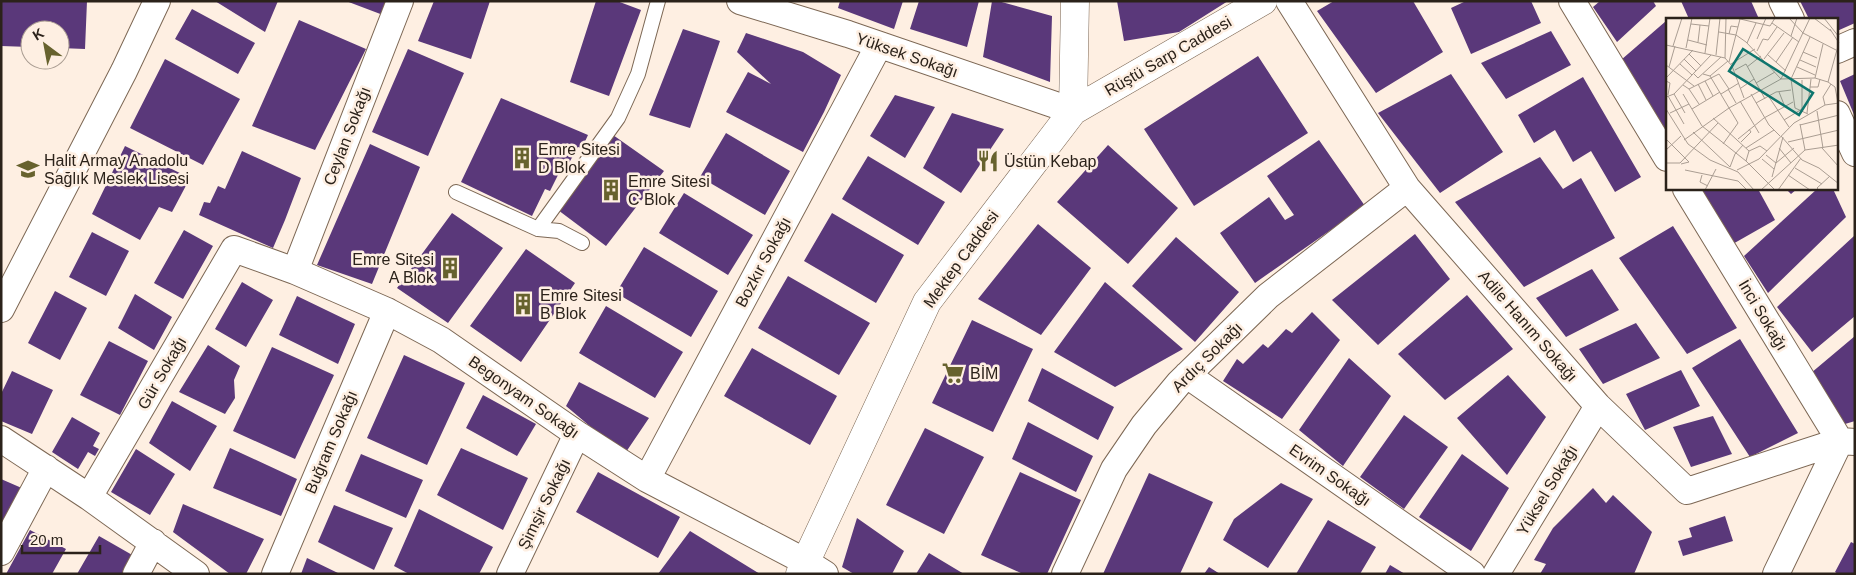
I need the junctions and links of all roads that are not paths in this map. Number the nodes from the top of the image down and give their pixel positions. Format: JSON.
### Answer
{"nodes":[{"id":1,"x":157,"y":1,"type":"edge"},
{"id":2,"x":400,"y":1,"type":"edge"},
{"id":3,"x":658,"y":1,"type":"edge"},
{"id":4,"x":740,"y":1,"type":"edge"},
{"id":5,"x":1075,"y":1,"type":"edge"},
{"id":6,"x":1263,"y":1,"type":"edge"},
{"id":7,"x":1289,"y":1,"type":"edge"},
{"id":8,"x":1572,"y":1,"type":"edge"},
{"id":9,"x":1782,"y":1,"type":"edge"},
{"id":10,"x":1790,"y":18,"type":"edge"},
{"id":11,"x":1855,"y":42,"type":"edge"},
{"id":12,"x":879,"y":45,"type":"junction"},
{"id":13,"x":1838,"y":50,"type":"edge"},
{"id":14,"x":1073,"y":111,"type":"junction"},
{"id":15,"x":1838,"y":116,"type":"edge"},
{"id":16,"x":1855,"y":153,"type":"edge"},
{"id":17,"x":1666,"y":156,"type":"edge"},
{"id":18,"x":1407,"y":188,"type":"junction"},
{"id":19,"x":1687,"y":190,"type":"edge"},
{"id":20,"x":456,"y":192,"type":"dead end"},
{"id":21,"x":538,"y":229,"type":"junction"},
{"id":22,"x":582,"y":243,"type":"dead end"},
{"id":23,"x":234,"y":248,"type":"joint"},
{"id":24,"x":295,"y":271,"type":"junction"},
{"id":25,"x":1,"y":309,"type":"edge"},
{"id":26,"x":387,"y":310,"type":"junction"},
{"id":27,"x":1187,"y":375,"type":"junction"},
{"id":28,"x":1598,"y":406,"type":"junction"},
{"id":29,"x":577,"y":434,"type":"junction"},
{"id":30,"x":1,"y":439,"type":"edge"},
{"id":31,"x":1848,"y":441,"type":"edge"},
{"id":32,"x":46,"y":468,"type":"junction"},
{"id":33,"x":647,"y":479,"type":"junction"},
{"id":34,"x":89,"y":497,"type":"junction"},
{"id":35,"x":153,"y":542,"type":"junction"},
{"id":36,"x":1,"y":552,"type":"edge"},
{"id":37,"x":810,"y":570,"type":"edge"},
{"id":38,"x":136,"y":574,"type":"edge"},
{"id":39,"x":196,"y":574,"type":"edge"},
{"id":40,"x":276,"y":574,"type":"edge"},
{"id":41,"x":510,"y":574,"type":"edge"},
{"id":42,"x":1065,"y":574,"type":"edge"},
{"id":43,"x":1472,"y":574,"type":"edge"},
{"id":44,"x":1496,"y":574,"type":"edge"},
{"id":45,"x":1776,"y":574,"type":"edge"}],
"edges":[{"from":1,"to":25,"type":"street"},
{"from":2,"to":24,"type":"street","name":"Ceylan Sokağı"},
{"from":3,"to":21,"type":"lane"},
{"from":4,"to":12,"type":"street","name":"Yüksek Sokağı"},
{"from":5,"to":14,"type":"street"},
{"from":6,"to":14,"type":"street","name":"Rüştü Sarp Caddesi"},
{"from":7,"to":18,"type":"street","name":"Adile Hanım Sokağı"},
{"from":8,"to":17,"type":"street"},
{"from":9,"to":10,"type":"street"},
{"from":11,"to":13,"type":"street"},
{"from":12,"to":14,"type":"street","name":"Yüksek Sokağı"},
{"from":12,"to":33,"type":"street","name":"Bozkır Sokağı"},
{"from":14,"to":37,"type":"street","name":"Mektep Caddesi"},
{"from":15,"to":16,"type":"street"},
{"from":18,"to":27,"type":"street","name":"Ardıç Sokağı"},
{"from":18,"to":28,"type":"street","name":"Adile Hanım Sokağı"},
{"from":19,"to":31,"type":"street","name":"İnci Sokağı"},
{"from":20,"to":21,"type":"lane"},
{"from":21,"to":22,"type":"lane"},
{"from":23,"to":24,"type":"street","name":"Begonyam Sokağı"},
{"from":23,"to":34,"type":"street","name":"Gür Sokağı"},
{"from":24,"to":26,"type":"street","name":"Begonyam Sokağı"},
{"from":26,"to":29,"type":"street","name":"Begonyam Sokağı"},
{"from":26,"to":40,"type":"street","name":"Buğram Sokağı"},
{"from":27,"to":42,"type":"street","name":"Ardıç Sokağı"},
{"from":27,"to":43,"type":"street","name":"Evrim Sokağı"},
{"from":28,"to":31,"type":"street","name":"Adile Hanım Sokağı"},
{"from":28,"to":44,"type":"street","name":"Yüksel Sokağı"},
{"from":29,"to":33,"type":"street","name":"Begonyam Sokağı"},
{"from":29,"to":41,"type":"street","name":"Şimşir Sokağı"},
{"from":30,"to":32,"type":"street"},
{"from":31,"to":45,"type":"street"},
{"from":32,"to":34,"type":"street"},
{"from":32,"to":36,"type":"street"},
{"from":33,"to":37,"type":"street","name":"Begonyam Sokağı"},
{"from":34,"to":35,"type":"street"},
{"from":35,"to":38,"type":"street"},
{"from":35,"to":39,"type":"street"}]}
